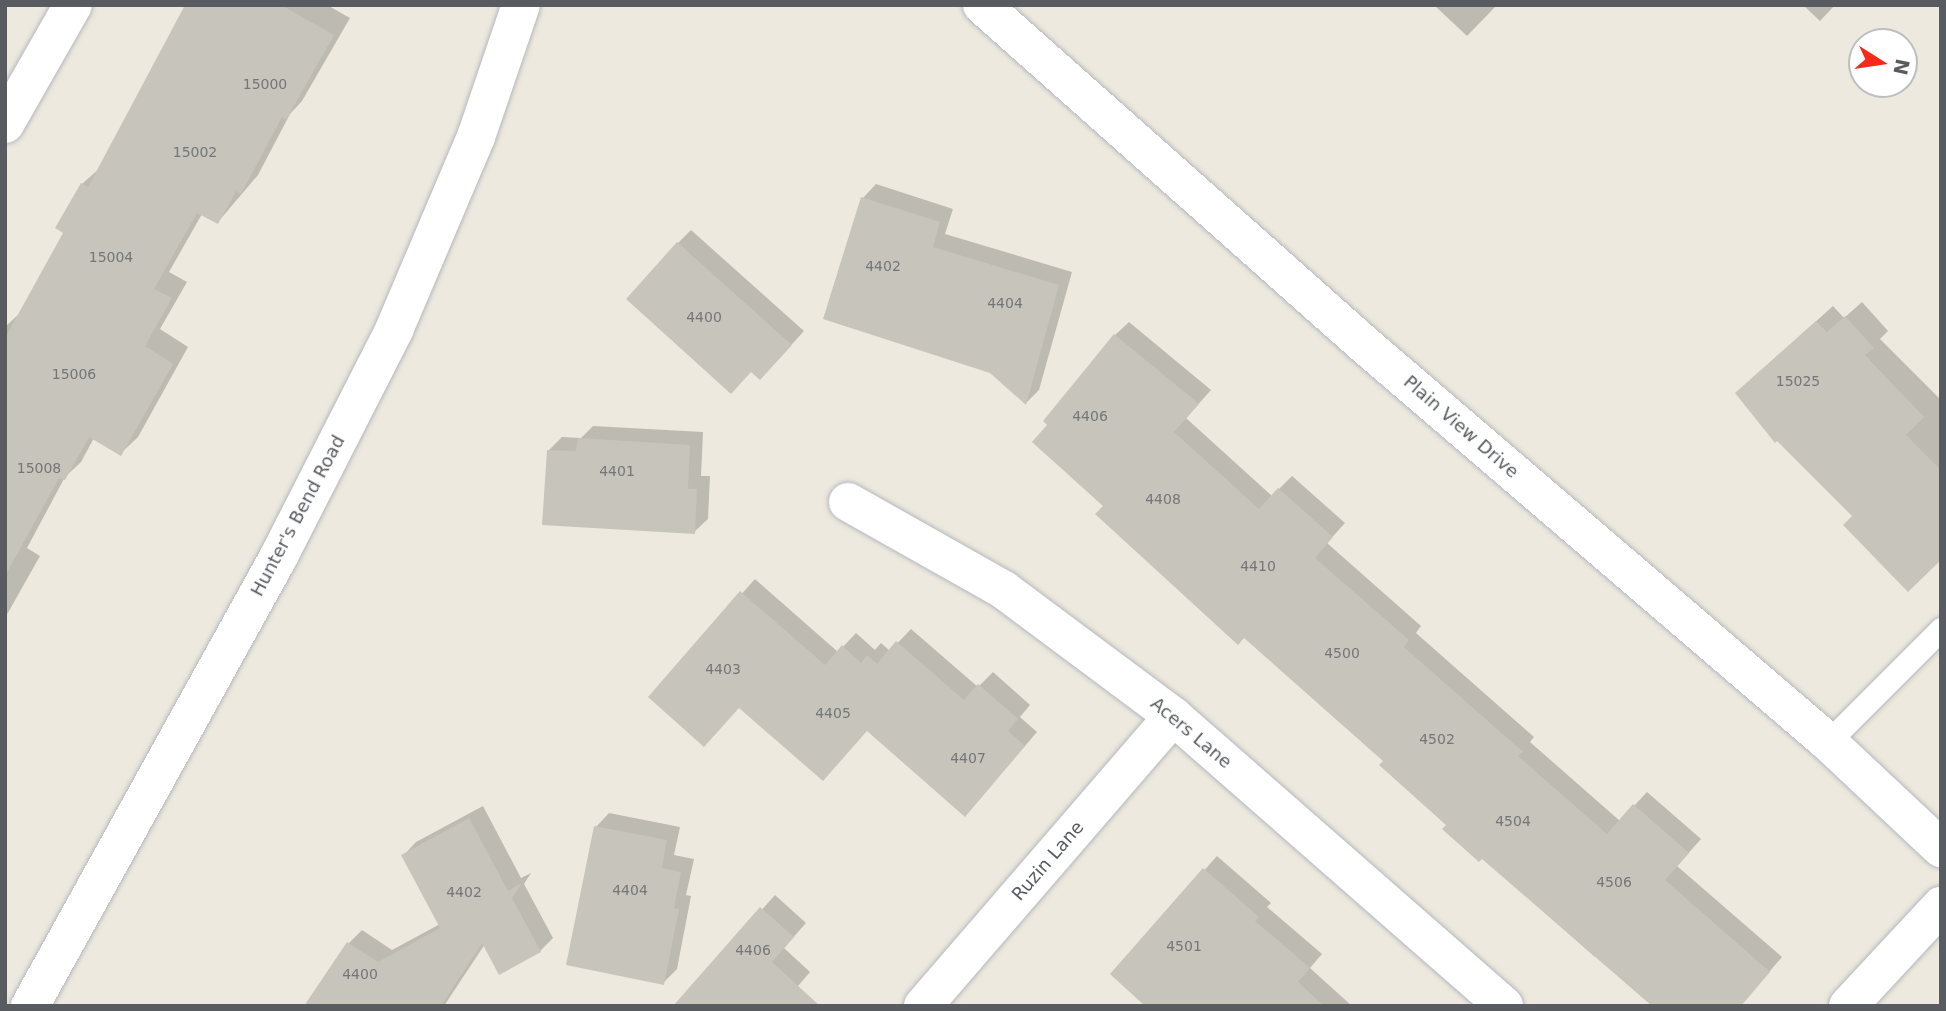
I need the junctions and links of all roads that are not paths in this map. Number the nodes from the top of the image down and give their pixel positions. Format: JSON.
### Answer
{"nodes":[{"id":1,"x":73,"y":5,"type":"edge"},
{"id":2,"x":522,"y":5,"type":"edge"},
{"id":3,"x":982,"y":5,"type":"edge"},
{"id":4,"x":5,"y":124,"type":"edge"},
{"id":5,"x":848,"y":502,"type":"dead end"},
{"id":6,"x":1941,"y":629,"type":"edge"},
{"id":7,"x":1173,"y":716,"type":"junction"},
{"id":8,"x":1828,"y":743,"type":"junction"},
{"id":9,"x":1941,"y":848,"type":"edge"},
{"id":10,"x":1941,"y":906,"type":"edge"},
{"id":11,"x":30,"y":1006,"type":"edge"},
{"id":12,"x":923,"y":1006,"type":"edge"},
{"id":13,"x":1504,"y":1006,"type":"edge"},
{"id":14,"x":1848,"y":1006,"type":"edge"}],
"edges":[{"from":1,"to":4,"type":"street"},
{"from":2,"to":11,"type":"street","name":"Hunter's Bend Road"},
{"from":3,"to":8,"type":"street","name":"Plain View Drive"},
{"from":5,"to":7,"type":"street","name":"Acers Lane"},
{"from":6,"to":8,"type":"lane"},
{"from":7,"to":12,"type":"street","name":"Ruzin Lane"},
{"from":7,"to":13,"type":"street","name":"Acers Lane"},
{"from":8,"to":9,"type":"street","name":"Plain View Drive"},
{"from":10,"to":14,"type":"street"}]}
